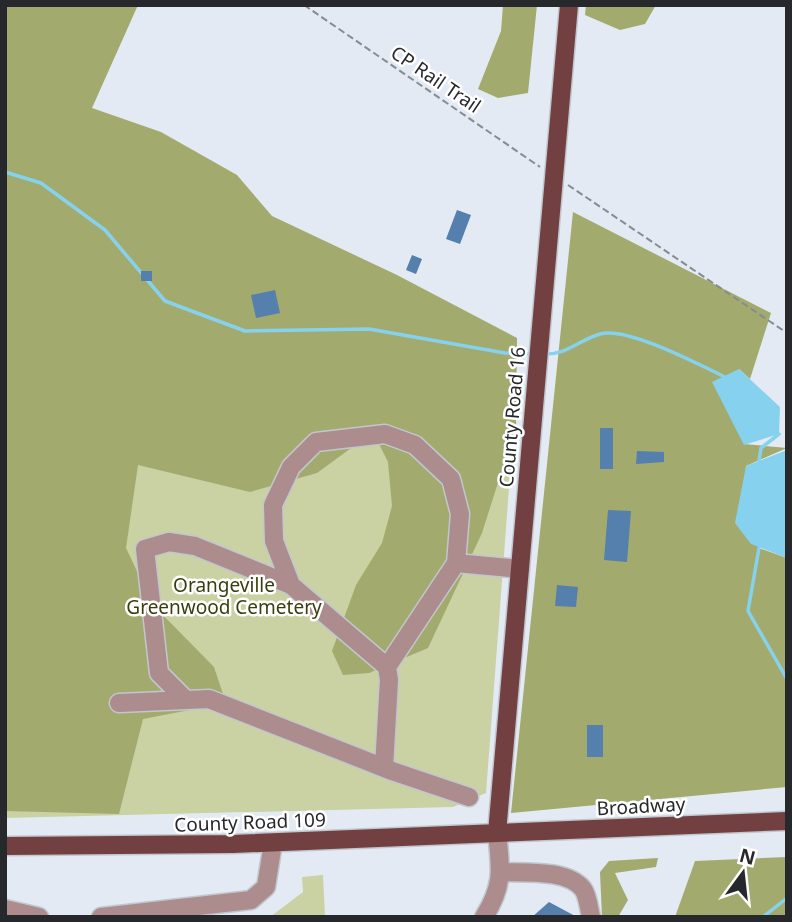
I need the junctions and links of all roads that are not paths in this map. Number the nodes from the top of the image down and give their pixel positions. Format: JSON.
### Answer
{"nodes":[{"id":1,"x":569,"y":5,"type":"edge"},
{"id":2,"x":456,"y":563,"type":"junction"},
{"id":3,"x":520,"y":569,"type":"junction"},
{"id":4,"x":291,"y":585,"type":"junction"},
{"id":5,"x":387,"y":667,"type":"junction"},
{"id":6,"x":159,"y":673,"type":"junction"},
{"id":7,"x":186,"y":700,"type":"junction"},
{"id":8,"x":145,"y":702,"type":"junction"},
{"id":9,"x":119,"y":703,"type":"dead end"},
{"id":10,"x":384,"y":768,"type":"junction"},
{"id":11,"x":469,"y":797,"type":"dead end"},
{"id":12,"x":787,"y":821,"type":"edge"},
{"id":13,"x":496,"y":833,"type":"junction"},
{"id":14,"x":273,"y":843,"type":"junction"},
{"id":15,"x":5,"y":846,"type":"edge"},
{"id":16,"x":501,"y":872,"type":"junction"},
{"id":17,"x":5,"y":909,"type":"edge"},
{"id":18,"x":39,"y":917,"type":"edge"},
{"id":19,"x":101,"y":917,"type":"edge"},
{"id":20,"x":484,"y":917,"type":"edge"},
{"id":21,"x":591,"y":917,"type":"edge"}],
"edges":[{"from":1,"to":3,"type":"main road","name":"County Road 16"},
{"from":2,"to":3,"type":"street"},
{"from":2,"to":4,"type":"street"},
{"from":2,"to":5,"type":"street"},
{"from":3,"to":13,"type":"main road","name":"County Road 16"},
{"from":4,"to":5,"type":"street"},
{"from":4,"to":6,"type":"street"},
{"from":5,"to":10,"type":"street"},
{"from":6,"to":7,"type":"street"},
{"from":6,"to":8,"type":"street"},
{"from":7,"to":8,"type":"street"},
{"from":7,"to":10,"type":"street"},
{"from":8,"to":9,"type":"street"},
{"from":10,"to":11,"type":"street"},
{"from":12,"to":13,"type":"main road","name":"Broadway"},
{"from":13,"to":14,"type":"main road","name":"County Road 109"},
{"from":13,"to":16,"type":"street"},
{"from":14,"to":15,"type":"main road","name":"County Road 109"},
{"from":14,"to":19,"type":"street"},
{"from":16,"to":20,"type":"street"},
{"from":16,"to":21,"type":"street"},
{"from":17,"to":18,"type":"street"}]}
